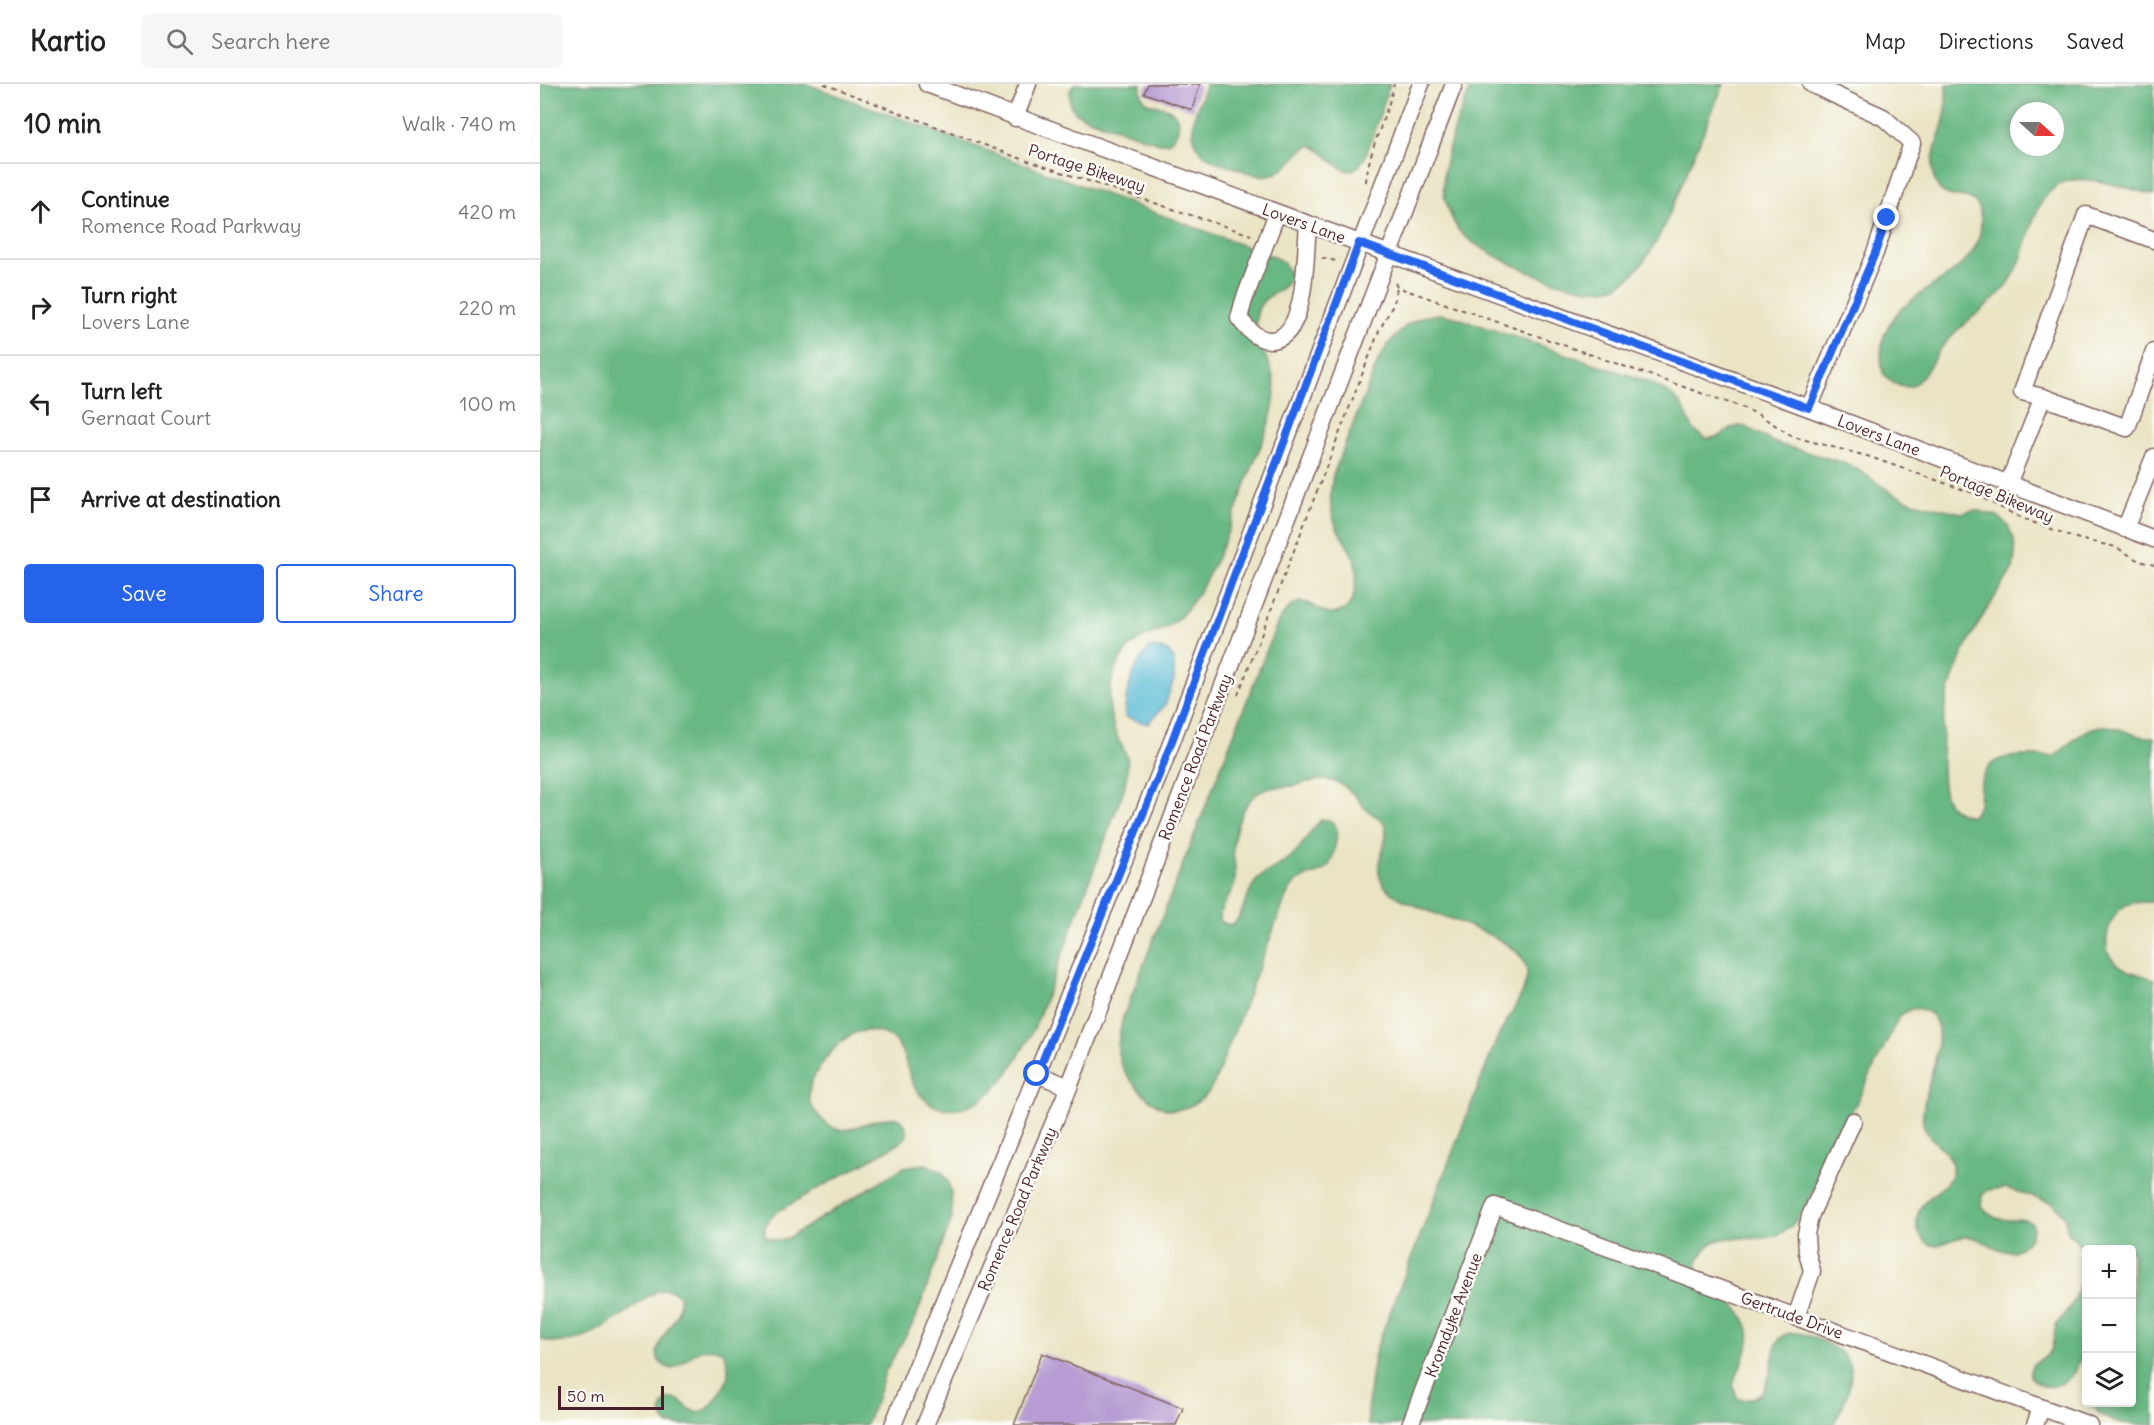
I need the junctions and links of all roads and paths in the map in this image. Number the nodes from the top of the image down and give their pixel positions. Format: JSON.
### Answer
{"nodes":[{"id":1,"x":824,"y":84,"type":"edge"},
{"id":2,"x":927,"y":84,"type":"edge"},
{"id":3,"x":1028,"y":84,"type":"edge"},
{"id":4,"x":1394,"y":84,"type":"edge"},
{"id":5,"x":1420,"y":84,"type":"edge"},
{"id":6,"x":1454,"y":84,"type":"edge"},
{"id":7,"x":1811,"y":84,"type":"edge"},
{"id":8,"x":1015,"y":118,"type":"junction"},
{"id":9,"x":1365,"y":188,"type":"dead end"},
{"id":10,"x":1277,"y":213,"type":"junction"},
{"id":11,"x":1308,"y":224,"type":"junction"},
{"id":12,"x":2154,"y":240,"type":"edge"},
{"id":13,"x":1267,"y":241,"type":"junction"},
{"id":14,"x":1359,"y":243,"type":"junction"},
{"id":15,"x":1305,"y":253,"type":"junction"},
{"id":16,"x":1388,"y":254,"type":"junction"},
{"id":17,"x":1341,"y":262,"type":"dead end"},
{"id":18,"x":1395,"y":282,"type":"dead end"},
{"id":19,"x":2154,"y":352,"type":"edge"},
{"id":20,"x":2043,"y":398,"type":"junction"},
{"id":21,"x":1809,"y":408,"type":"junction"},
{"id":22,"x":2154,"y":457,"type":"edge"},
{"id":23,"x":2008,"y":484,"type":"junction"},
{"id":24,"x":2126,"y":529,"type":"junction"},
{"id":25,"x":2154,"y":539,"type":"edge"},
{"id":26,"x":2154,"y":565,"type":"edge"},
{"id":27,"x":1037,"y":1074,"type":"junction"},
{"id":28,"x":1069,"y":1087,"type":"junction"},
{"id":29,"x":1853,"y":1121,"type":"dead end"},
{"id":30,"x":1495,"y":1206,"type":"joint"},
{"id":31,"x":1796,"y":1317,"type":"junction"},
{"id":32,"x":2041,"y":1408,"type":"junction"},
{"id":33,"x":893,"y":1425,"type":"edge"},
{"id":34,"x":925,"y":1425,"type":"edge"},
{"id":35,"x":1410,"y":1425,"type":"edge"},
{"id":36,"x":2035,"y":1425,"type":"edge"},
{"id":37,"x":2089,"y":1425,"type":"edge"}],
"edges":[{"from":1,"to":13,"type":"path","name":"Portage Bikeway"},
{"from":2,"to":8,"type":"street","name":"Lovers Lane"},
{"from":3,"to":8,"type":"street"},
{"from":4,"to":9,"type":"path"},
{"from":5,"to":14,"type":"street","name":"Romence Road Parkway"},
{"from":6,"to":16,"type":"street","name":"Romence Road Parkway"},
{"from":7,"to":21,"type":"street"},
{"from":8,"to":10,"type":"street","name":"Lovers Lane"},
{"from":10,"to":11,"type":"street","name":"Lovers Lane"},
{"from":10,"to":13,"type":"street"},
{"from":11,"to":14,"type":"street","name":"Lovers Lane"},
{"from":11,"to":15,"type":"street"},
{"from":12,"to":20,"type":"street"},
{"from":13,"to":15,"type":"street"},
{"from":14,"to":16,"type":"street","name":"Lovers Lane"},
{"from":14,"to":27,"type":"street","name":"Romence Road Parkway"},
{"from":15,"to":17,"type":"path"},
{"from":16,"to":21,"type":"street","name":"Lovers Lane"},
{"from":16,"to":28,"type":"street","name":"Romence Road Parkway"},
{"from":18,"to":26,"type":"path","name":"Portage Bikeway"},
{"from":19,"to":20,"type":"street"},
{"from":20,"to":23,"type":"street"},
{"from":21,"to":23,"type":"street","name":"Lovers Lane"},
{"from":22,"to":24,"type":"street"},
{"from":23,"to":24,"type":"street","name":"Lovers Lane"},
{"from":24,"to":25,"type":"street","name":"Lovers Lane"},
{"from":27,"to":28,"type":"street"},
{"from":27,"to":33,"type":"street","name":"Romence Road Parkway"},
{"from":28,"to":34,"type":"street","name":"Romence Road Parkway"},
{"from":29,"to":31,"type":"street"},
{"from":30,"to":31,"type":"street","name":"Gertrude Drive"},
{"from":30,"to":35,"type":"street","name":"Kromdyke Avenue"},
{"from":31,"to":32,"type":"street","name":"Gertrude Drive"},
{"from":32,"to":36,"type":"street"},
{"from":32,"to":37,"type":"street","name":"Gertrude Drive"}]}
